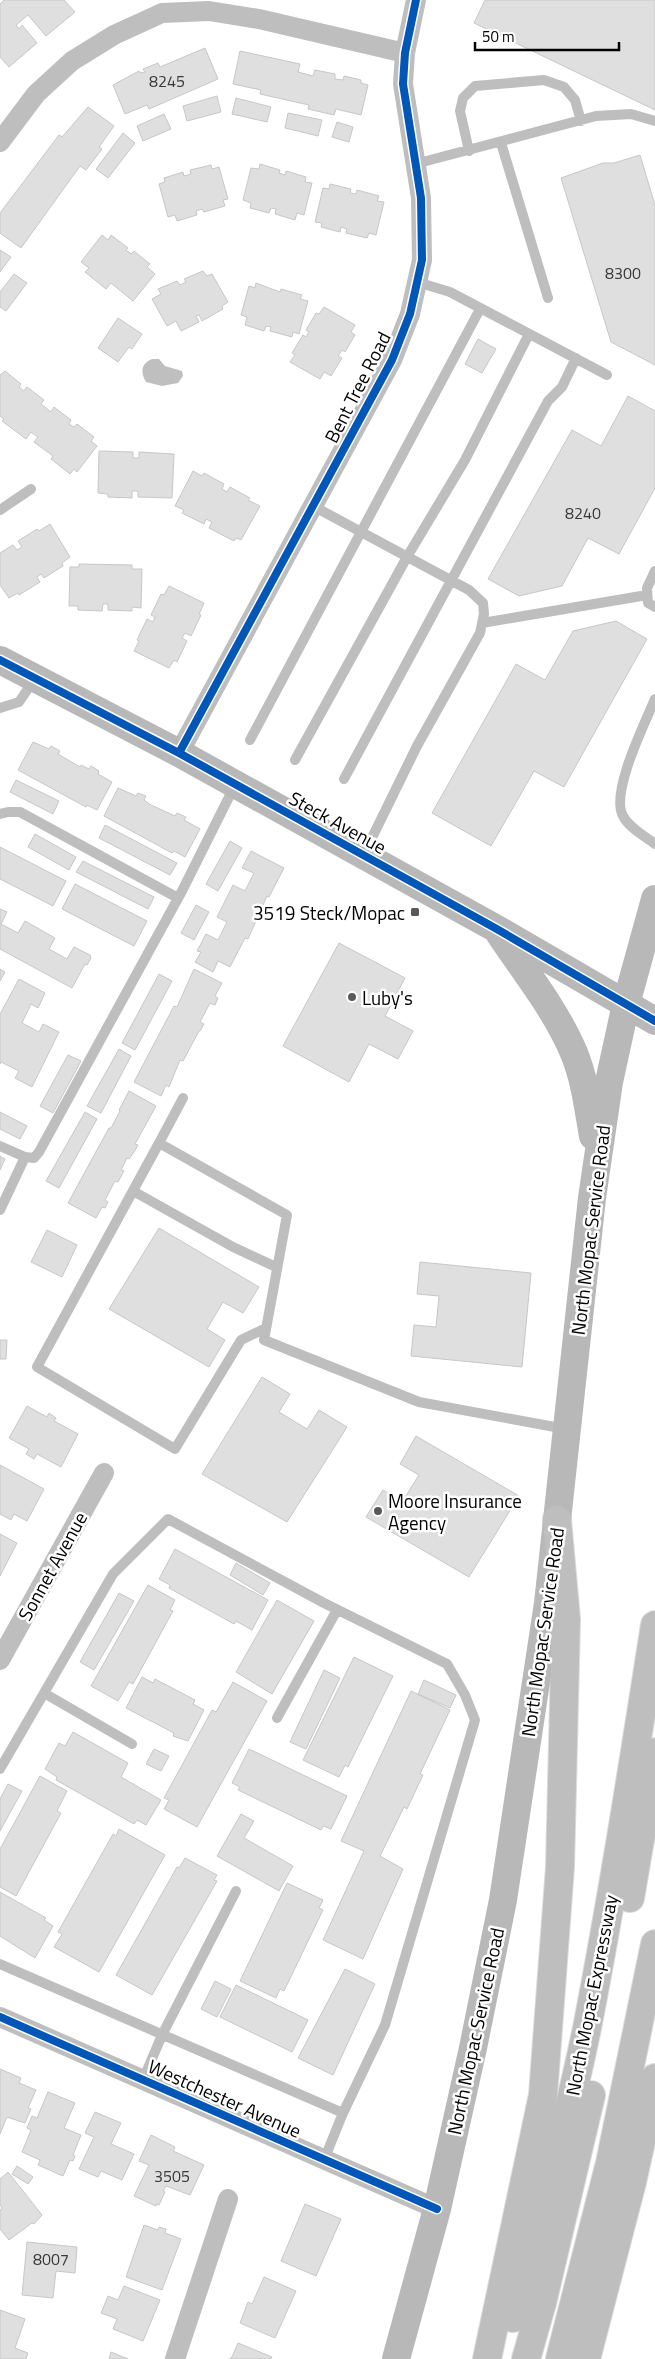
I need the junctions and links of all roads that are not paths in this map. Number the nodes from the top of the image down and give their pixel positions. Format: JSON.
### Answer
{"nodes":[{"id":1,"x":416,"y":0,"type":"edge"},
{"id":2,"x":161,"y":6,"type":"edge"},
{"id":3,"x":405,"y":53,"type":"junction"},
{"id":4,"x":581,"y":121,"type":"junction"},
{"id":5,"x":655,"y":121,"type":"edge"},
{"id":6,"x":0,"y":142,"type":"edge"},
{"id":7,"x":501,"y":143,"type":"junction"},
{"id":8,"x":469,"y":151,"type":"junction"},
{"id":9,"x":415,"y":164,"type":"junction"},
{"id":10,"x":417,"y":282,"type":"junction"},
{"id":11,"x":548,"y":298,"type":"dead end"},
{"id":12,"x":480,"y":309,"type":"junction"},
{"id":13,"x":529,"y":334,"type":"junction"},
{"id":14,"x":576,"y":358,"type":"junction"},
{"id":15,"x":607,"y":375,"type":"dead end"},
{"id":16,"x":31,"y":490,"type":"dead end"},
{"id":17,"x":312,"y":506,"type":"junction"},
{"id":18,"x":0,"y":510,"type":"edge"},
{"id":19,"x":360,"y":532,"type":"junction"},
{"id":20,"x":407,"y":557,"type":"junction"},
{"id":21,"x":655,"y":571,"type":"edge"},
{"id":22,"x":450,"y":580,"type":"junction"},
{"id":23,"x":647,"y":595,"type":"junction"},
{"id":24,"x":655,"y":607,"type":"edge"},
{"id":25,"x":482,"y":623,"type":"junction"},
{"id":26,"x":0,"y":660,"type":"edge"},
{"id":27,"x":35,"y":678,"type":"junction"},
{"id":28,"x":655,"y":699,"type":"edge"},
{"id":29,"x":0,"y":708,"type":"edge"},
{"id":30,"x":250,"y":740,"type":"dead end"},
{"id":31,"x":179,"y":753,"type":"junction"},
{"id":32,"x":295,"y":760,"type":"dead end"},
{"id":33,"x":344,"y":779,"type":"dead end"},
{"id":34,"x":236,"y":784,"type":"junction"},
{"id":35,"x":0,"y":814,"type":"edge"},
{"id":36,"x":655,"y":844,"type":"edge"},
{"id":37,"x":364,"y":855,"type":"junction"},
{"id":38,"x":178,"y":898,"type":"junction"},
{"id":39,"x":655,"y":899,"type":"edge"},
{"id":40,"x":495,"y":928,"type":"junction"},
{"id":41,"x":626,"y":1004,"type":"junction"},
{"id":42,"x":655,"y":1021,"type":"edge"},
{"id":43,"x":184,"y":1098,"type":"dead end"},
{"id":44,"x":159,"y":1143,"type":"junction"},
{"id":45,"x":0,"y":1146,"type":"edge"},
{"id":46,"x":25,"y":1157,"type":"junction"},
{"id":47,"x":597,"y":1162,"type":"junction"},
{"id":48,"x":133,"y":1191,"type":"junction"},
{"id":49,"x":0,"y":1210,"type":"edge"},
{"id":50,"x":276,"y":1267,"type":"junction"},
{"id":51,"x":266,"y":1328,"type":"junction"},
{"id":52,"x":567,"y":1429,"type":"junction"},
{"id":53,"x":104,"y":1473,"type":"dead end"},
{"id":54,"x":557,"y":1520,"type":"junction"},
{"id":55,"x":337,"y":1610,"type":"junction"},
{"id":56,"x":655,"y":1625,"type":"edge"},
{"id":57,"x":0,"y":1660,"type":"edge"},
{"id":58,"x":44,"y":1693,"type":"junction"},
{"id":59,"x":278,"y":1718,"type":"dead end"},
{"id":60,"x":132,"y":1744,"type":"dead end"},
{"id":61,"x":655,"y":1752,"type":"edge"},
{"id":62,"x":0,"y":1769,"type":"edge"},
{"id":63,"x":236,"y":1891,"type":"dead end"},
{"id":64,"x":655,"y":1944,"type":"edge"},
{"id":65,"x":0,"y":1964,"type":"edge"},
{"id":66,"x":0,"y":2017,"type":"edge"},
{"id":67,"x":162,"y":2035,"type":"junction"},
{"id":68,"x":655,"y":2078,"type":"edge"},
{"id":69,"x":143,"y":2080,"type":"junction"},
{"id":70,"x":343,"y":2113,"type":"junction"},
{"id":71,"x":324,"y":2160,"type":"junction"},
{"id":72,"x":228,"y":2199,"type":"dead end"},
{"id":73,"x":437,"y":2209,"type":"junction"},
{"id":74,"x":175,"y":2359,"type":"edge"},
{"id":75,"x":396,"y":2359,"type":"edge"},
{"id":76,"x":487,"y":2359,"type":"edge"},
{"id":77,"x":502,"y":2359,"type":"edge"},
{"id":78,"x":526,"y":2359,"type":"edge"},
{"id":79,"x":560,"y":2359,"type":"edge"},
{"id":80,"x":586,"y":2359,"type":"edge"}],
"edges":[{"from":1,"to":3,"type":"street","name":"Bent Tree Road"},
{"from":2,"to":3,"type":"street"},
{"from":2,"to":6,"type":"street"},
{"from":3,"to":9,"type":"street","name":"Bent Tree Road"},
{"from":4,"to":5,"type":"lane"},
{"from":4,"to":7,"type":"lane"},
{"from":4,"to":8,"type":"lane"},
{"from":7,"to":8,"type":"lane"},
{"from":7,"to":11,"type":"lane"},
{"from":8,"to":9,"type":"lane"},
{"from":9,"to":10,"type":"street","name":"Bent Tree Road"},
{"from":10,"to":12,"type":"lane"},
{"from":10,"to":17,"type":"street","name":"Bent Tree Road"},
{"from":12,"to":13,"type":"lane"},
{"from":12,"to":19,"type":"lane"},
{"from":13,"to":14,"type":"lane"},
{"from":13,"to":20,"type":"lane"},
{"from":14,"to":15,"type":"lane"},
{"from":14,"to":22,"type":"lane"},
{"from":16,"to":18,"type":"lane"},
{"from":17,"to":19,"type":"lane"},
{"from":17,"to":31,"type":"street","name":"Bent Tree Road"},
{"from":19,"to":20,"type":"lane"},
{"from":19,"to":30,"type":"lane"},
{"from":20,"to":22,"type":"lane"},
{"from":20,"to":32,"type":"lane"},
{"from":21,"to":23,"type":"lane"},
{"from":22,"to":25,"type":"lane"},
{"from":22,"to":33,"type":"lane"},
{"from":23,"to":24,"type":"lane"},
{"from":23,"to":25,"type":"lane"},
{"from":25,"to":37,"type":"lane"},
{"from":26,"to":27,"type":"main road","name":"Steck Avenue"},
{"from":27,"to":29,"type":"lane"},
{"from":27,"to":31,"type":"main road","name":"Steck Avenue"},
{"from":28,"to":36,"type":"lane"},
{"from":31,"to":34,"type":"main road","name":"Steck Avenue"},
{"from":34,"to":37,"type":"main road","name":"Steck Avenue"},
{"from":34,"to":38,"type":"lane"},
{"from":35,"to":38,"type":"lane"},
{"from":37,"to":40,"type":"main road","name":"Steck Avenue"},
{"from":38,"to":46,"type":"lane"},
{"from":39,"to":41,"type":"main road","name":"North Mopac Service Road"},
{"from":40,"to":41,"type":"main road","name":"Steck Avenue"},
{"from":40,"to":47,"type":"main road"},
{"from":41,"to":42,"type":"main road","name":"Steck Avenue"},
{"from":41,"to":47,"type":"main road","name":"North Mopac Service Road"},
{"from":43,"to":44,"type":"lane"},
{"from":44,"to":48,"type":"lane"},
{"from":44,"to":50,"type":"lane"},
{"from":45,"to":46,"type":"lane"},
{"from":46,"to":49,"type":"lane"},
{"from":47,"to":52,"type":"main road","name":"North Mopac Service Road"},
{"from":48,"to":50,"type":"lane"},
{"from":48,"to":51,"type":"lane"},
{"from":50,"to":51,"type":"lane"},
{"from":51,"to":52,"type":"lane"},
{"from":52,"to":54,"type":"main road","name":"North Mopac Service Road"},
{"from":53,"to":57,"type":"street","name":"Sonnet Avenue"},
{"from":54,"to":73,"type":"main road","name":"North Mopac Service Road"},
{"from":54,"to":76,"type":"highway"},
{"from":55,"to":58,"type":"lane"},
{"from":55,"to":59,"type":"lane"},
{"from":55,"to":70,"type":"lane"},
{"from":56,"to":77,"type":"highway","name":"North Mopac Expressway"},
{"from":58,"to":60,"type":"lane"},
{"from":58,"to":62,"type":"lane"},
{"from":61,"to":78,"type":"highway"},
{"from":63,"to":67,"type":"lane"},
{"from":64,"to":79,"type":"highway"},
{"from":65,"to":67,"type":"lane"},
{"from":66,"to":69,"type":"street","name":"Westchester Avenue"},
{"from":67,"to":69,"type":"lane"},
{"from":67,"to":70,"type":"lane"},
{"from":68,"to":80,"type":"highway"},
{"from":69,"to":71,"type":"street","name":"Westchester Avenue"},
{"from":70,"to":71,"type":"lane"},
{"from":71,"to":73,"type":"street","name":"Westchester Avenue"},
{"from":72,"to":74,"type":"street"},
{"from":73,"to":75,"type":"main road","name":"North Mopac Service Road"}]}
